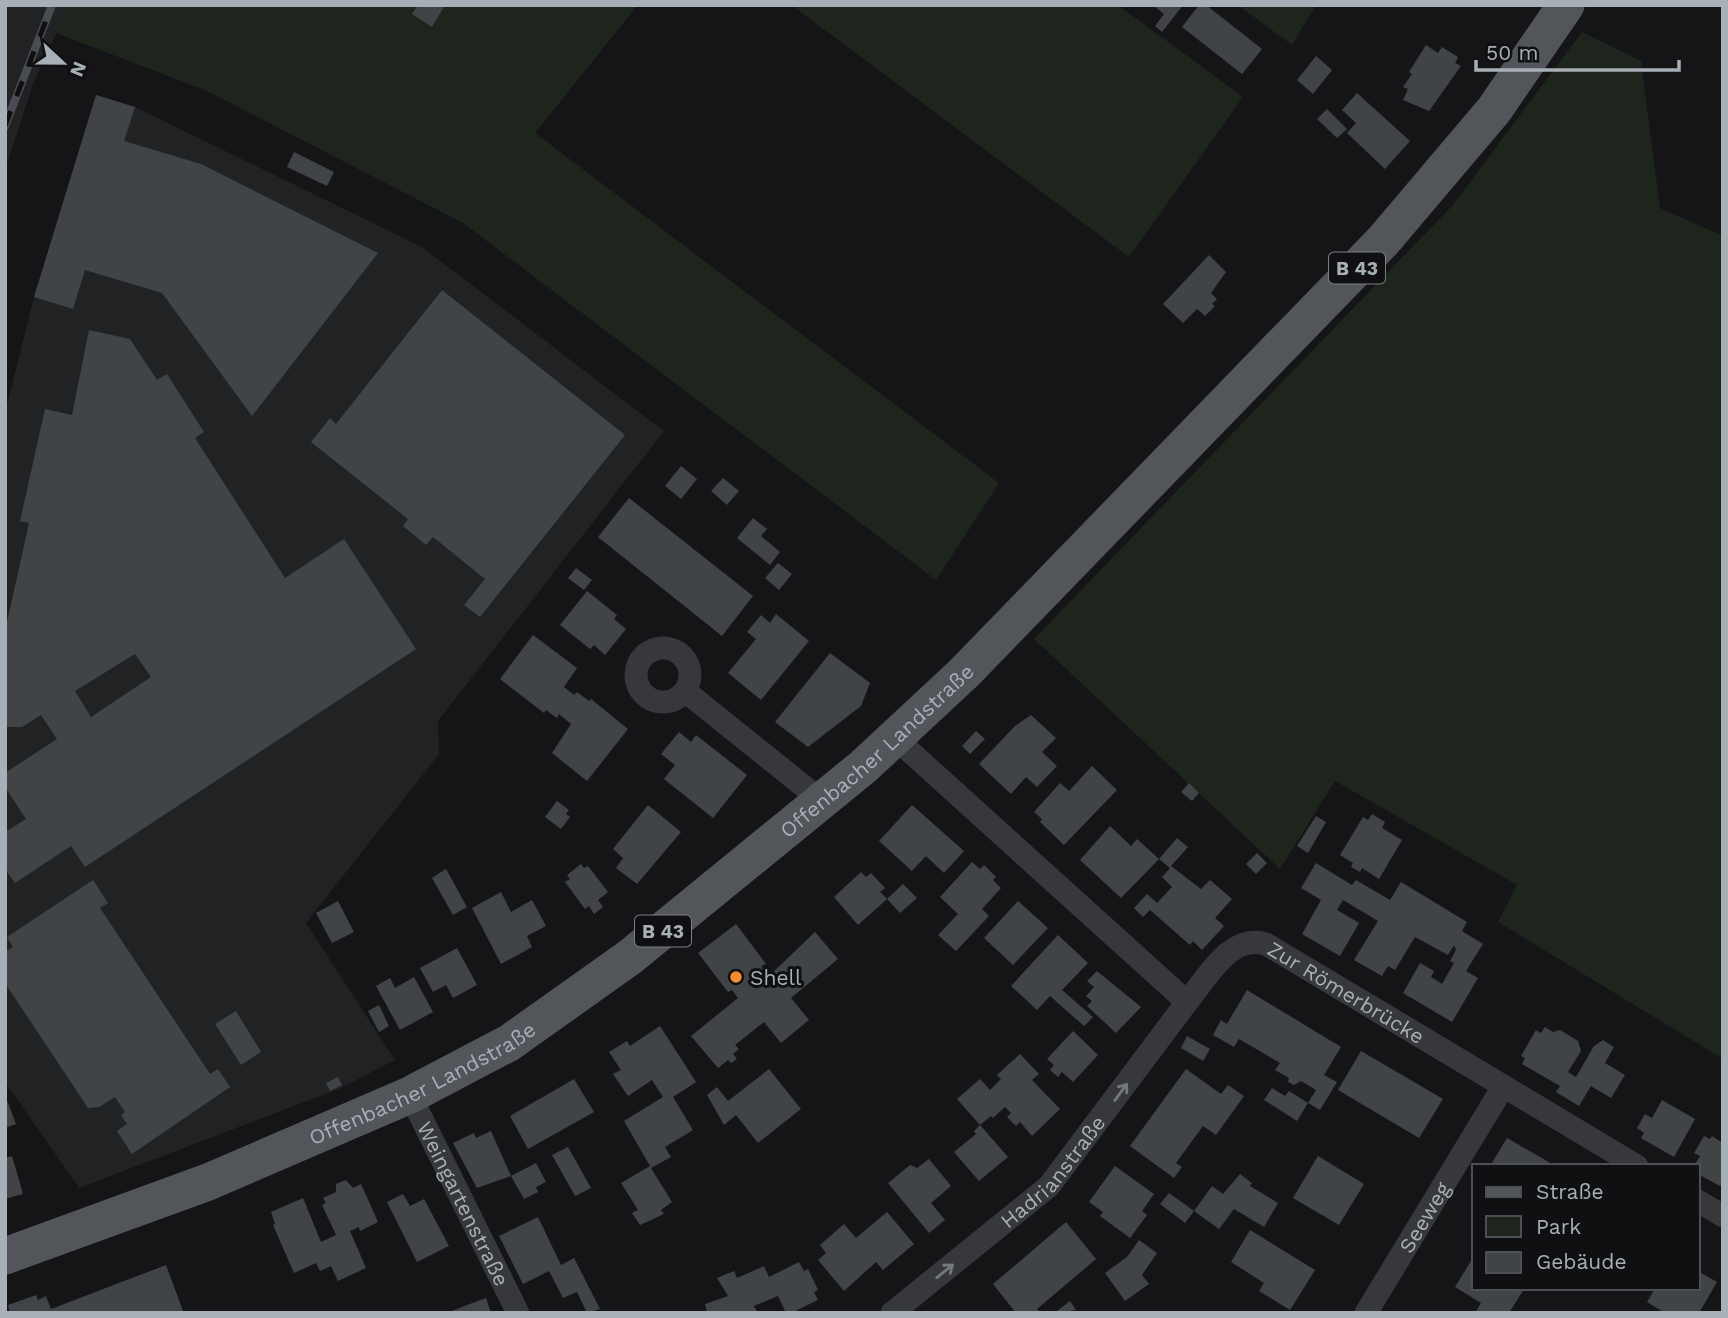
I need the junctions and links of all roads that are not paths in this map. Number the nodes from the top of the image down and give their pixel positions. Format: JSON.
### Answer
{"nodes":[{"id":1,"x":1566,"y":5,"type":"edge"},
{"id":2,"x":685,"y":691,"type":"dead end"},
{"id":3,"x":895,"y":738,"type":"junction"},
{"id":4,"x":822,"y":801,"type":"junction"},
{"id":5,"x":1187,"y":1002,"type":"junction"},
{"id":6,"x":1503,"y":1087,"type":"junction"},
{"id":7,"x":410,"y":1096,"type":"junction"},
{"id":8,"x":1634,"y":1164,"type":"edge"},
{"id":9,"x":1700,"y":1202,"type":"edge"},
{"id":10,"x":1723,"y":1216,"type":"edge"},
{"id":11,"x":5,"y":1256,"type":"edge"},
{"id":12,"x":518,"y":1313,"type":"edge"},
{"id":13,"x":892,"y":1313,"type":"edge"},
{"id":14,"x":1366,"y":1313,"type":"edge"}],
"edges":[{"from":1,"to":3,"type":"main road","name":"Offenbacher Landstraße","number":"B 43"},
{"from":2,"to":4,"type":"street"},
{"from":3,"to":4,"type":"main road","name":"Offenbacher Landstraße","number":"B 43"},
{"from":3,"to":5,"type":"street"},
{"from":4,"to":7,"type":"main road","name":"Offenbacher Landstraße","number":"B 43"},
{"from":5,"to":6,"type":"street","name":"Zur Römerbrücke"},
{"from":13,"to":5,"type":"street","name":"Hadrianstraße","one_way":true},
{"from":6,"to":8,"type":"street","name":"Zur Römerbrücke"},
{"from":6,"to":14,"type":"street","name":"Seeweg"},
{"from":7,"to":11,"type":"main road","name":"Offenbacher Landstraße","number":"B 43"},
{"from":7,"to":12,"type":"street","name":"Weingartenstraße"},
{"from":9,"to":10,"type":"street"}]}
